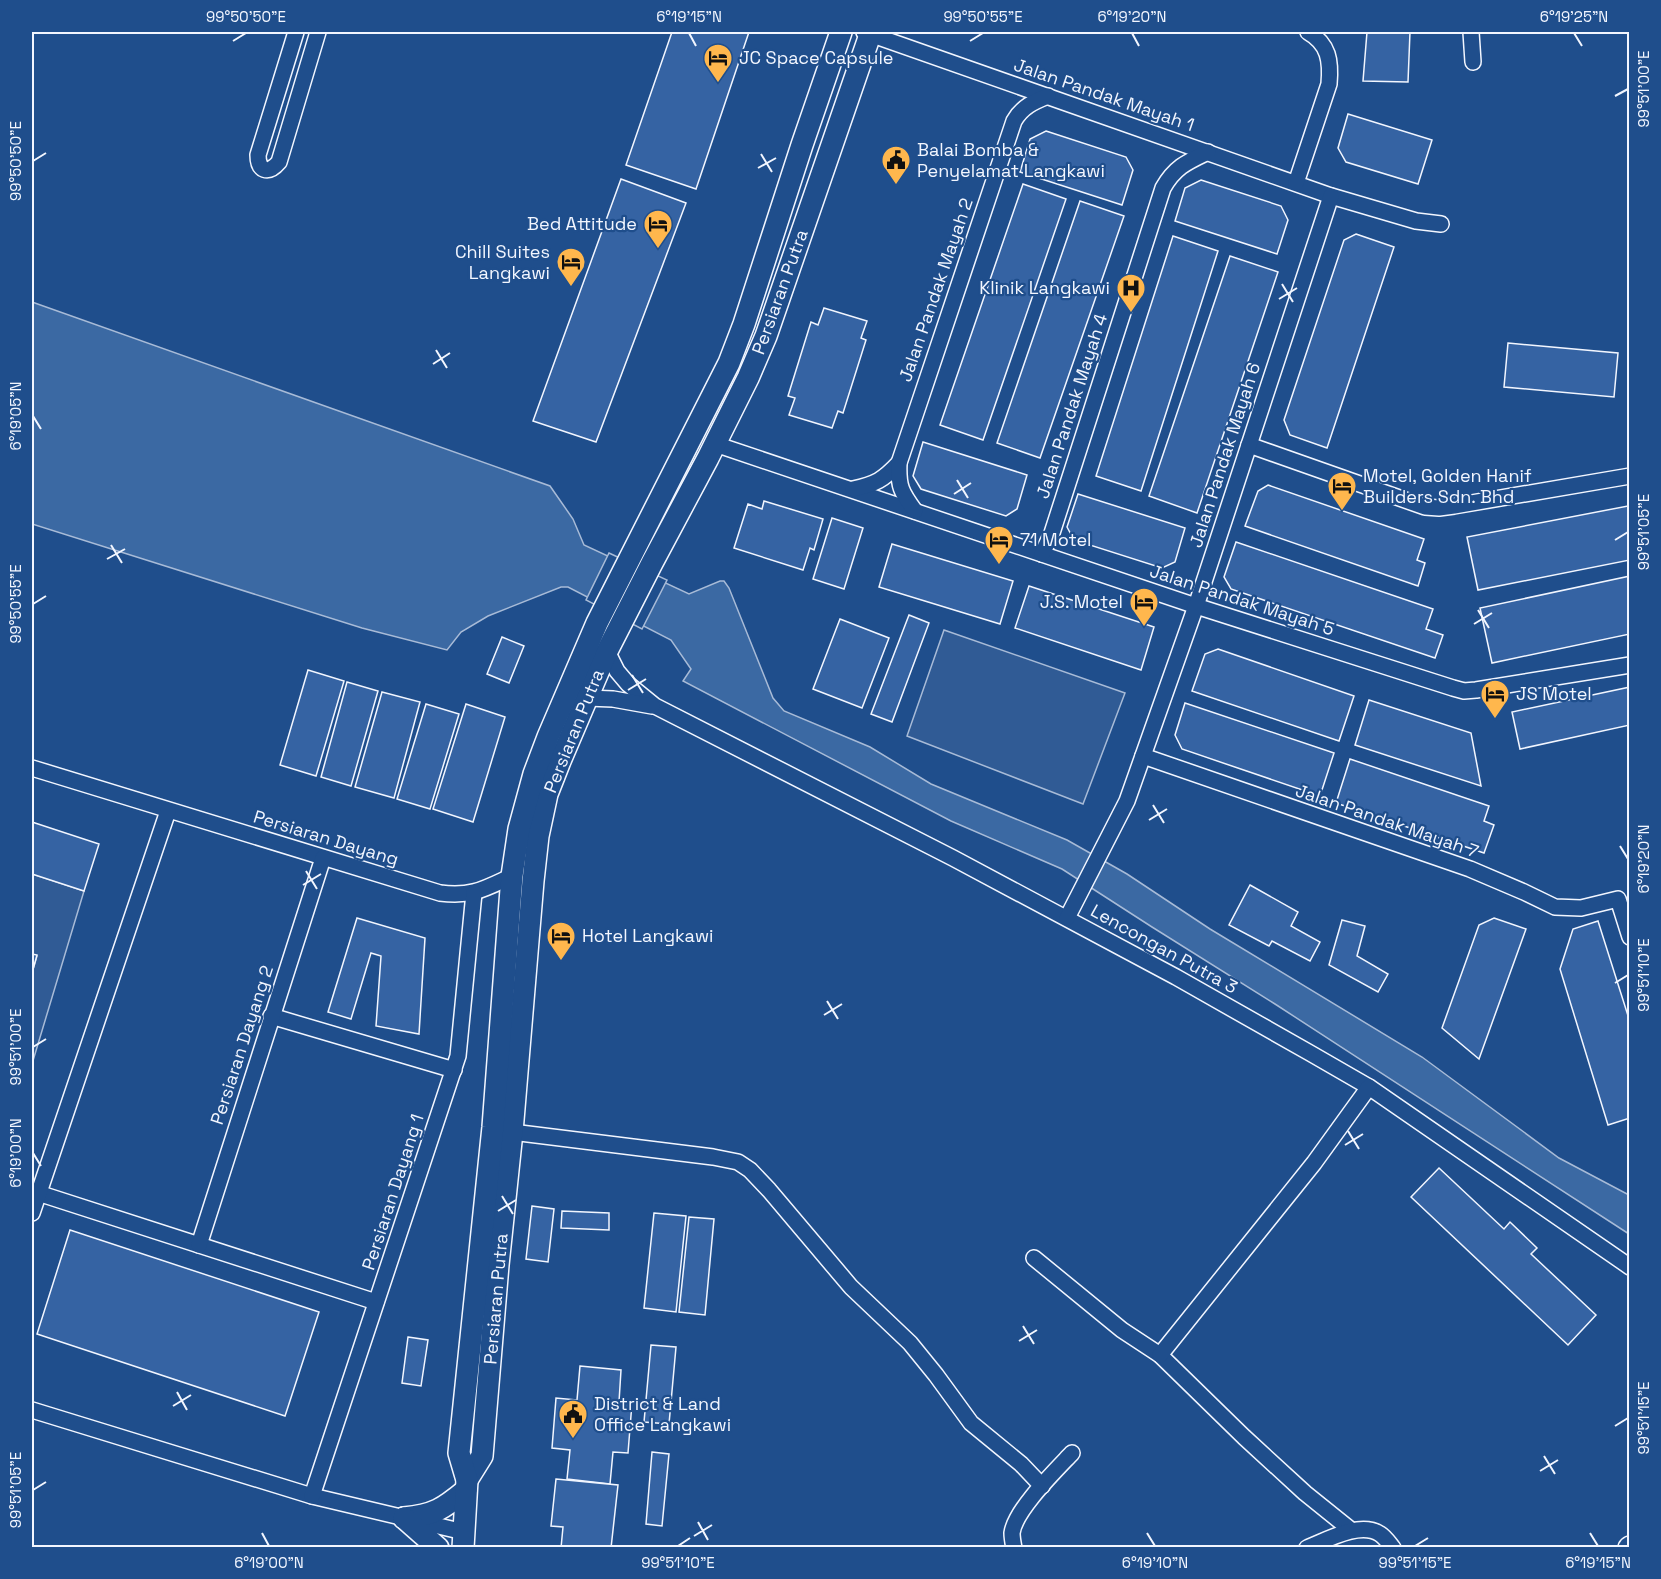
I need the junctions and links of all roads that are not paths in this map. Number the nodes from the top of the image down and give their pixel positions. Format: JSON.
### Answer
{"nodes":[{"id":1,"x":296,"y":32,"type":"edge"},
{"id":2,"x":318,"y":32,"type":"edge"},
{"id":3,"x":841,"y":32,"type":"edge"},
{"id":4,"x":868,"y":32,"type":"edge"},
{"id":5,"x":1308,"y":32,"type":"edge"},
{"id":6,"x":1471,"y":32,"type":"edge"},
{"id":7,"x":1473,"y":62,"type":"dead end"},
{"id":8,"x":1048,"y":96,"type":"junction"},
{"id":9,"x":802,"y":145,"type":"junction"},
{"id":10,"x":1208,"y":152,"type":"junction"},
{"id":11,"x":828,"y":155,"type":"junction"},
{"id":12,"x":1296,"y":183,"type":"junction"},
{"id":13,"x":1331,"y":196,"type":"junction"},
{"id":14,"x":1441,"y":224,"type":"dead end"},
{"id":15,"x":715,"y":444,"type":"junction"},
{"id":16,"x":1249,"y":445,"type":"junction"},
{"id":17,"x":899,"y":463,"type":"junction"},
{"id":18,"x":1629,"y":476,"type":"edge"},
{"id":19,"x":850,"y":489,"type":"junction"},
{"id":20,"x":915,"y":511,"type":"junction"},
{"id":21,"x":1042,"y":554,"type":"junction"},
{"id":22,"x":1196,"y":606,"type":"junction"},
{"id":23,"x":612,"y":642,"type":"junction"},
{"id":24,"x":1629,"y":665,"type":"edge"},
{"id":25,"x":587,"y":698,"type":"junction"},
{"id":26,"x":655,"y":706,"type":"junction"},
{"id":27,"x":1143,"y":756,"type":"junction"},
{"id":28,"x":32,"y":768,"type":"edge"},
{"id":29,"x":168,"y":811,"type":"junction"},
{"id":30,"x":323,"y":858,"type":"junction"},
{"id":31,"x":512,"y":876,"type":"junction"},
{"id":32,"x":474,"y":893,"type":"junction"},
{"id":33,"x":1624,"y":896,"type":"edge"},
{"id":34,"x":1067,"y":918,"type":"junction"},
{"id":35,"x":1629,"y":937,"type":"edge"},
{"id":36,"x":271,"y":1017,"type":"junction"},
{"id":37,"x":454,"y":1070,"type":"junction"},
{"id":38,"x":1369,"y":1087,"type":"junction"},
{"id":39,"x":512,"y":1132,"type":"junction"},
{"id":40,"x":38,"y":1193,"type":"junction"},
{"id":41,"x":32,"y":1213,"type":"edge"},
{"id":42,"x":199,"y":1245,"type":"junction"},
{"id":43,"x":1034,"y":1258,"type":"dead end"},
{"id":44,"x":1629,"y":1267,"type":"edge"},
{"id":45,"x":376,"y":1302,"type":"junction"},
{"id":46,"x":1160,"y":1355,"type":"junction"},
{"id":47,"x":32,"y":1410,"type":"edge"},
{"id":48,"x":1072,"y":1454,"type":"dead end"},
{"id":49,"x":466,"y":1485,"type":"junction"},
{"id":50,"x":1042,"y":1485,"type":"junction"},
{"id":51,"x":312,"y":1496,"type":"junction"},
{"id":52,"x":404,"y":1518,"type":"junction"},
{"id":53,"x":1351,"y":1530,"type":"junction"},
{"id":54,"x":464,"y":1540,"type":"edge"},
{"id":55,"x":438,"y":1548,"type":"edge"},
{"id":56,"x":1014,"y":1548,"type":"edge"},
{"id":57,"x":1307,"y":1548,"type":"edge"},
{"id":58,"x":1393,"y":1548,"type":"edge"}],
"edges":[{"from":1,"to":2,"type":"street"},
{"from":3,"to":9,"type":"main road","name":"Persiaran Putra"},
{"from":4,"to":8,"type":"street","name":"Jalan Pandak Mayah 1"},
{"from":4,"to":11,"type":"main road","name":"Persiaran Putra"},
{"from":5,"to":12,"type":"street"},
{"from":6,"to":7,"type":"street"},
{"from":8,"to":10,"type":"street","name":"Jalan Pandak Mayah 1"},
{"from":8,"to":17,"type":"street","name":"Jalan Pandak Mayah 2"},
{"from":9,"to":11,"type":"main road"},
{"from":9,"to":31,"type":"main road","name":"Persiaran Putra"},
{"from":10,"to":12,"type":"street","name":"Jalan Pandak Mayah 1"},
{"from":10,"to":21,"type":"street","name":"Jalan Pandak Mayah 4"},
{"from":11,"to":15,"type":"main road","name":"Persiaran Putra"},
{"from":12,"to":13,"type":"street","name":"Jalan Pandak Mayah 1"},
{"from":13,"to":14,"type":"street","name":"Jalan Pandak Mayah 1"},
{"from":13,"to":16,"type":"street","name":"Jalan Pandak Mayah 6"},
{"from":15,"to":19,"type":"street","name":"Jalan Pandak Mayah 5"},
{"from":15,"to":23,"type":"main road","name":"Persiaran Putra"},
{"from":16,"to":18,"type":"street"},
{"from":16,"to":22,"type":"street","name":"Jalan Pandak Mayah 6"},
{"from":17,"to":19,"type":"street"},
{"from":17,"to":20,"type":"street","name":"Jalan Pandak Mayah 2"},
{"from":19,"to":20,"type":"street","name":"Jalan Pandak Mayah 5"},
{"from":20,"to":21,"type":"street","name":"Jalan Pandak Mayah 5"},
{"from":21,"to":22,"type":"street","name":"Jalan Pandak Mayah 5"},
{"from":22,"to":24,"type":"street","name":"Jalan Pandak Mayah 5"},
{"from":22,"to":27,"type":"street","name":"Jalan Pandak Mayah 6"},
{"from":23,"to":25,"type":"main road","name":"Persiaran Putra"},
{"from":23,"to":26,"type":"street"},
{"from":25,"to":26,"type":"street"},
{"from":25,"to":39,"type":"main road","name":"Persiaran Putra"},
{"from":26,"to":34,"type":"street","name":"Lencongan Putra 3"},
{"from":27,"to":33,"type":"street","name":"Jalan Pandak Mayah 7"},
{"from":27,"to":34,"type":"street","name":"Jalan Pandak Mayah 6"},
{"from":28,"to":29,"type":"street","name":"Persiaran Dayang"},
{"from":29,"to":30,"type":"street","name":"Persiaran Dayang"},
{"from":29,"to":40,"type":"street"},
{"from":30,"to":32,"type":"street","name":"Persiaran Dayang"},
{"from":30,"to":36,"type":"street","name":"Persiaran Dayang 2"},
{"from":31,"to":32,"type":"street"},
{"from":31,"to":49,"type":"main road","name":"Persiaran Putra"},
{"from":32,"to":37,"type":"street","name":"Persiaran Dayang 1"},
{"from":33,"to":35,"type":"street","name":"Jalan Pandak Mayah 7"},
{"from":34,"to":38,"type":"street","name":"Lencongan Putra 3"},
{"from":36,"to":37,"type":"street"},
{"from":36,"to":42,"type":"street","name":"Persiaran Dayang 2"},
{"from":37,"to":45,"type":"street","name":"Persiaran Dayang 1"},
{"from":38,"to":44,"type":"street","name":"Lencongan Putra 3"},
{"from":38,"to":46,"type":"street"},
{"from":39,"to":49,"type":"main road","name":"Persiaran Putra"},
{"from":39,"to":50,"type":"street"},
{"from":40,"to":41,"type":"street"},
{"from":40,"to":42,"type":"street"},
{"from":42,"to":45,"type":"street"},
{"from":43,"to":46,"type":"street"},
{"from":45,"to":51,"type":"street","name":"Persiaran Dayang 1"},
{"from":46,"to":53,"type":"street"},
{"from":47,"to":51,"type":"street"},
{"from":48,"to":50,"type":"street"},
{"from":49,"to":52,"type":"main road"},
{"from":49,"to":54,"type":"main road","name":"Persiaran Putra"},
{"from":50,"to":56,"type":"street"},
{"from":51,"to":52,"type":"street"},
{"from":52,"to":54,"type":"street"},
{"from":52,"to":55,"type":"main road"},
{"from":53,"to":57,"type":"street"},
{"from":53,"to":58,"type":"street"}]}
